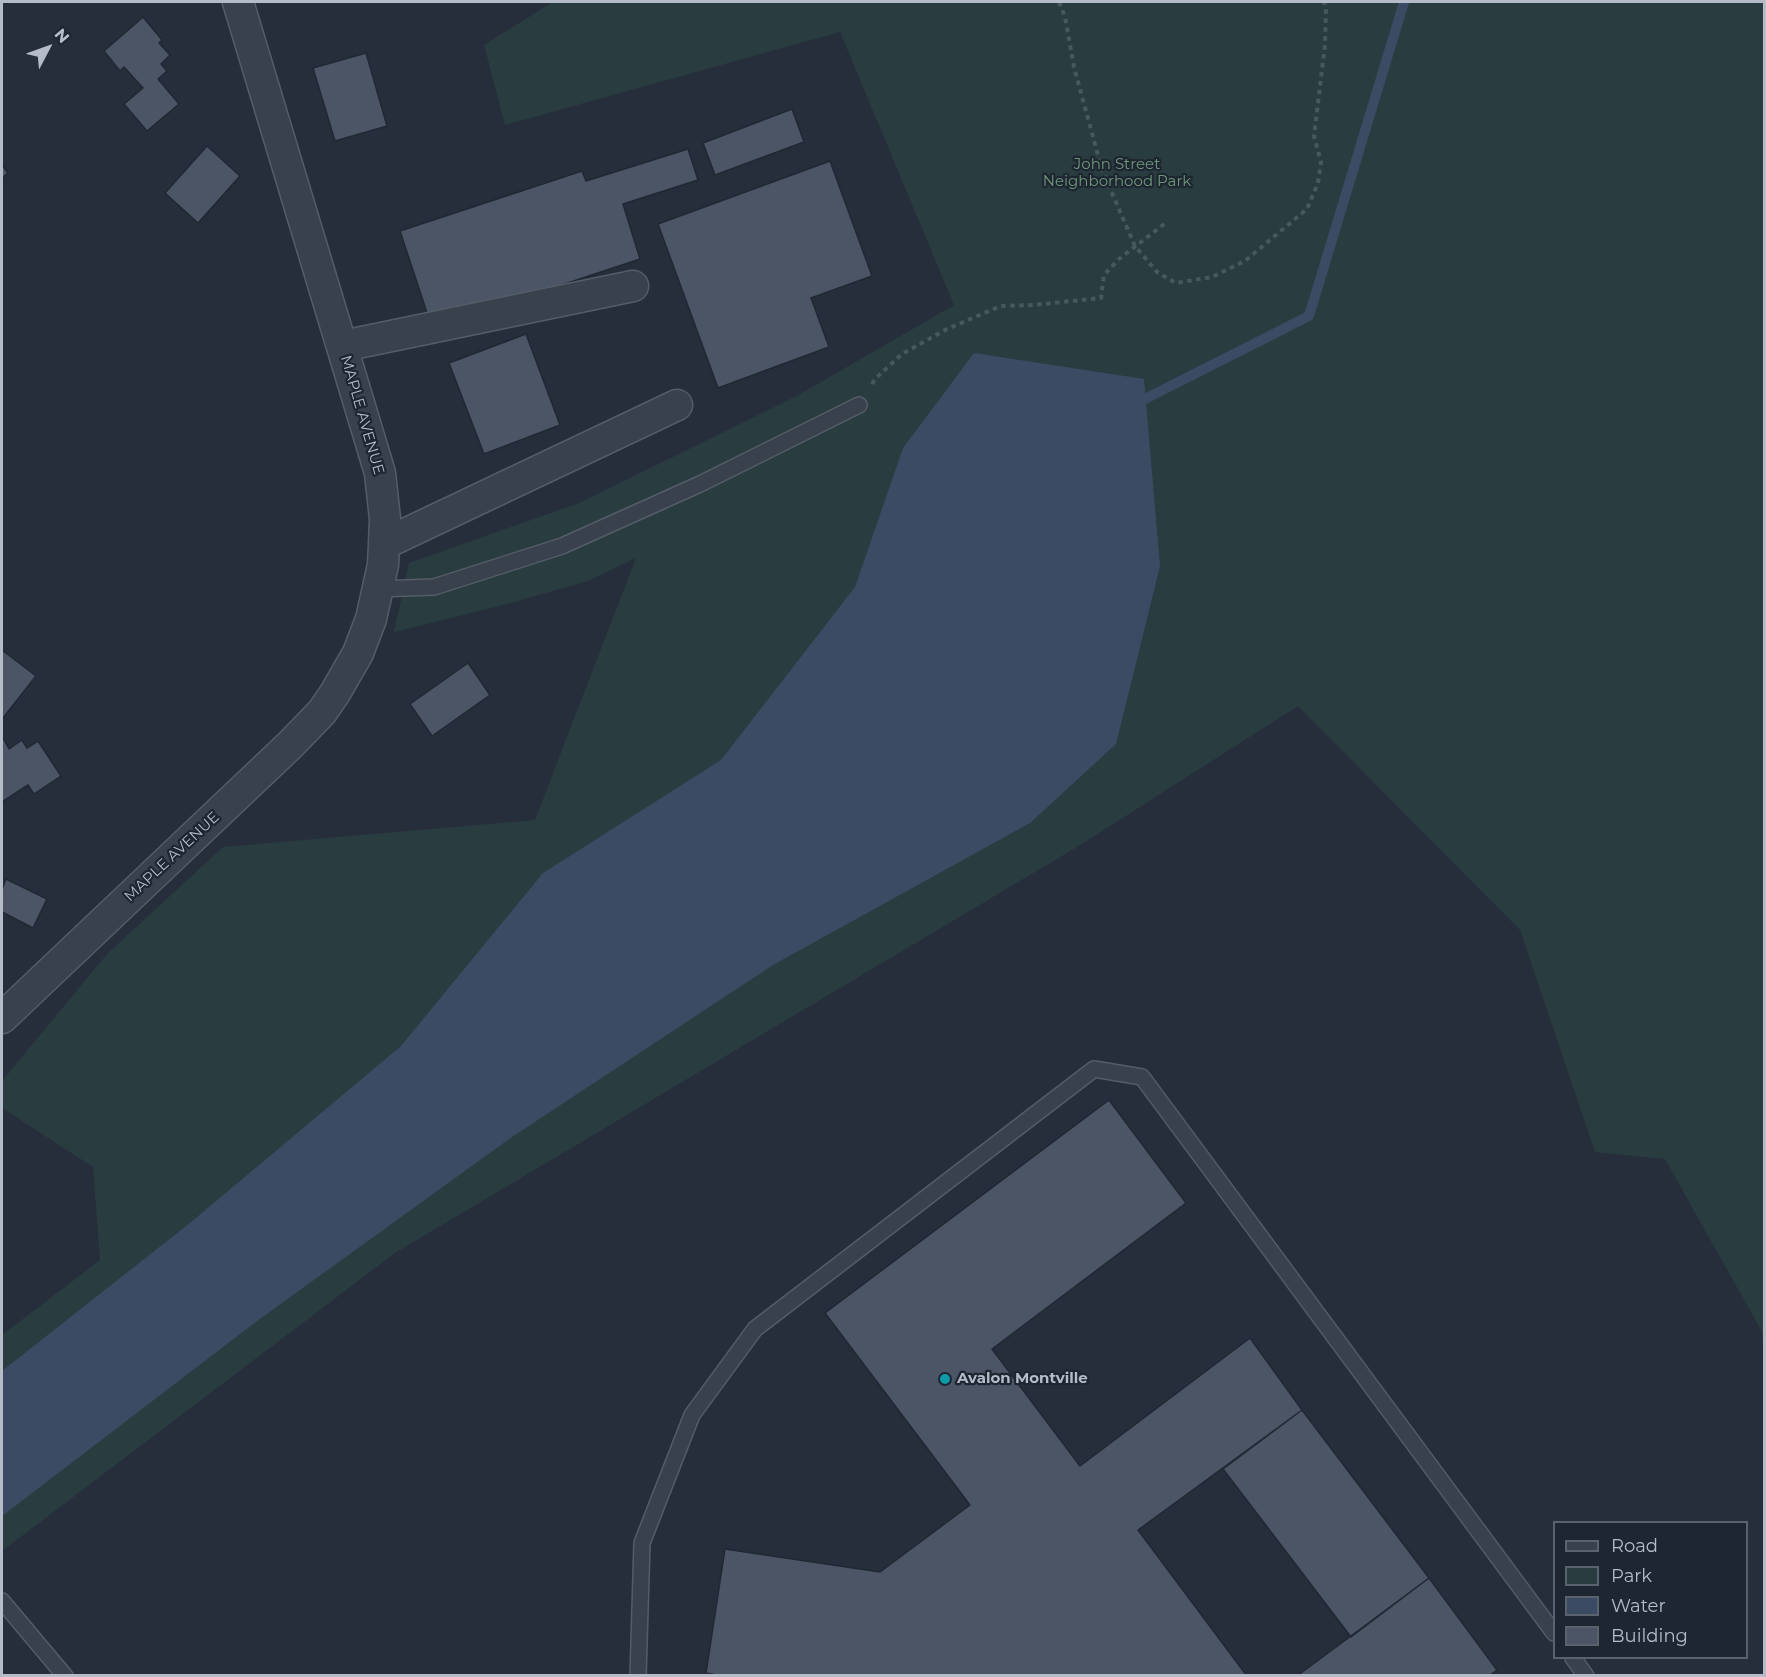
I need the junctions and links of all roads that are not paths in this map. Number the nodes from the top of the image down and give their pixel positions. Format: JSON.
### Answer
{"nodes":[{"id":1,"x":238,"y":2,"type":"edge"},
{"id":2,"x":633,"y":286,"type":"dead end"},
{"id":3,"x":343,"y":346,"type":"junction"},
{"id":4,"x":676,"y":405,"type":"dead end"},
{"id":5,"x":859,"y":405,"type":"road end"},
{"id":6,"x":384,"y":544,"type":"junction"},
{"id":7,"x":378,"y":589,"type":"junction"},
{"id":8,"x":2,"y":1018,"type":"edge"},
{"id":9,"x":2,"y":1601,"type":"edge"},
{"id":10,"x":1553,"y":1632,"type":"edge"},
{"id":11,"x":1574,"y":1659,"type":"edge"},
{"id":12,"x":65,"y":1676,"type":"edge"},
{"id":13,"x":638,"y":1676,"type":"edge"},
{"id":14,"x":1586,"y":1676,"type":"edge"}],
"edges":[{"from":1,"to":3,"type":"street","name":"MAPLE AVENUE"},
{"from":2,"to":3,"type":"street"},
{"from":3,"to":6,"type":"street","name":"MAPLE AVENUE"},
{"from":4,"to":6,"type":"street"},
{"from":5,"to":7,"type":"lane"},
{"from":6,"to":7,"type":"street","name":"MAPLE AVENUE"},
{"from":7,"to":8,"type":"street","name":"MAPLE AVENUE"},
{"from":9,"to":12,"type":"lane"},
{"from":10,"to":13,"type":"lane"},
{"from":11,"to":14,"type":"lane"}]}
